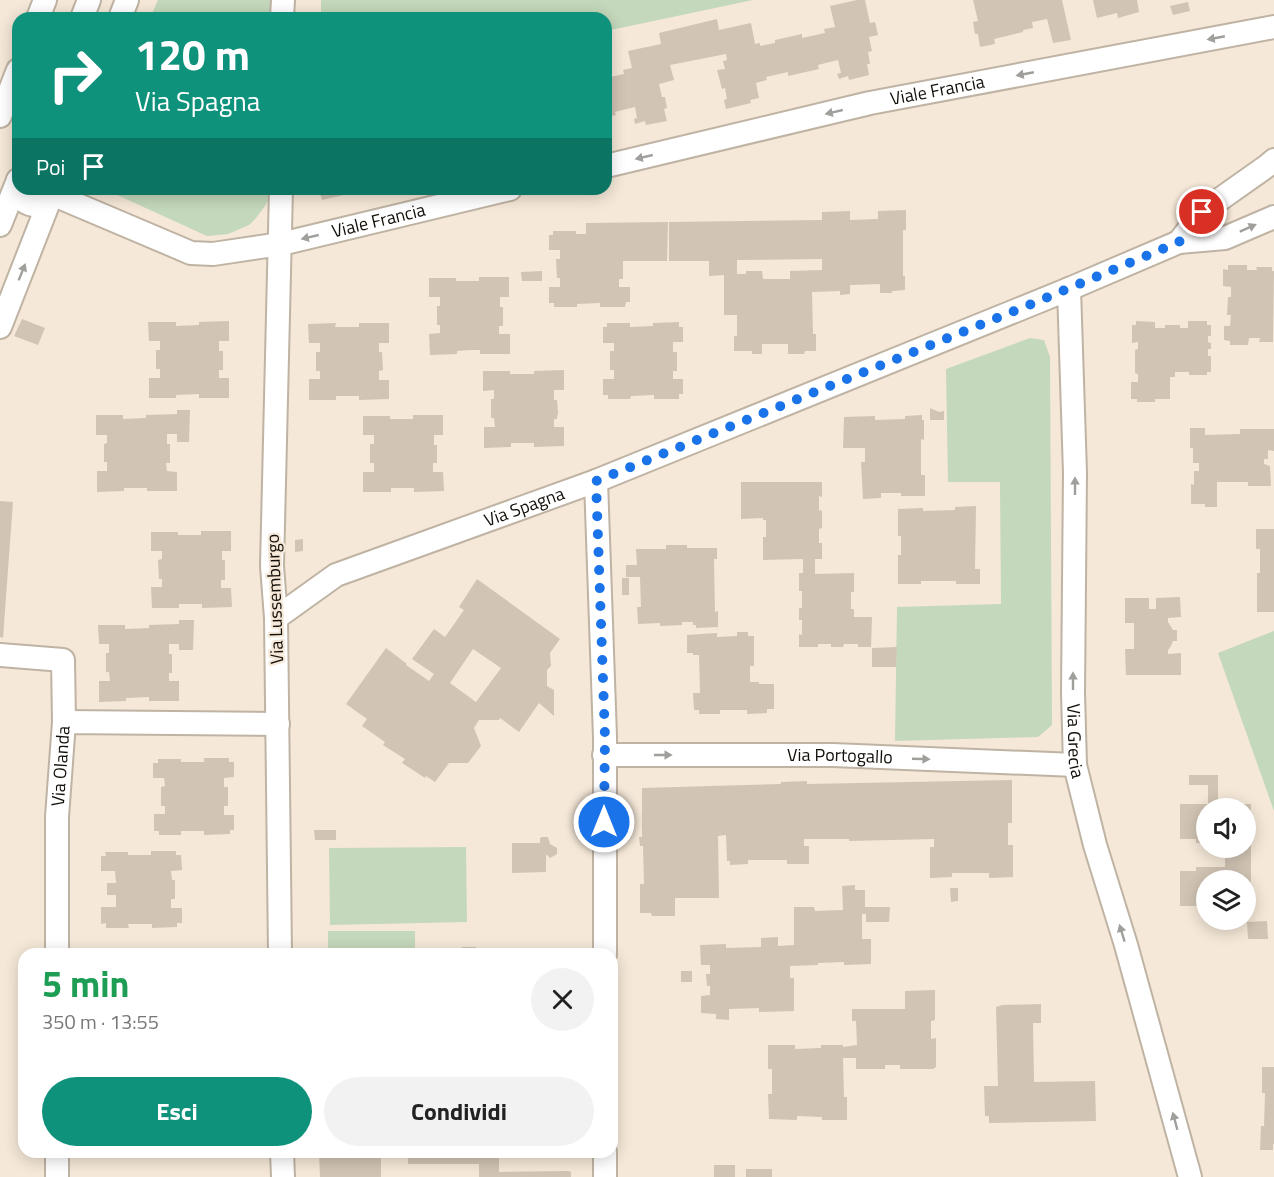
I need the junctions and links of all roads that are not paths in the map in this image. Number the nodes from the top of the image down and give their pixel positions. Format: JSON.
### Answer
{"nodes":[{"id":1,"x":1274,"y":27,"type":"edge"},
{"id":2,"x":12,"y":85,"type":"edge"},
{"id":3,"x":0,"y":116,"type":"edge"},
{"id":4,"x":1274,"y":160,"type":"edge"},
{"id":5,"x":612,"y":165,"type":"edge"},
{"id":6,"x":12,"y":195,"type":"edge"},
{"id":7,"x":19,"y":195,"type":"edge"},
{"id":8,"x":52,"y":195,"type":"edge"},
{"id":9,"x":52,"y":195,"type":"edge"},
{"id":10,"x":63,"y":195,"type":"edge"},
{"id":11,"x":281,"y":195,"type":"edge"},
{"id":12,"x":485,"y":195,"type":"edge"},
{"id":13,"x":1274,"y":217,"type":"edge"},
{"id":14,"x":0,"y":225,"type":"edge"},
{"id":15,"x":1179,"y":242,"type":"junction"},
{"id":16,"x":281,"y":244,"type":"junction"},
{"id":17,"x":1069,"y":289,"type":"junction"},
{"id":18,"x":0,"y":327,"type":"edge"},
{"id":19,"x":596,"y":481,"type":"junction"},
{"id":20,"x":276,"y":618,"type":"junction"},
{"id":21,"x":0,"y":655,"type":"edge"},
{"id":22,"x":64,"y":722,"type":"junction"},
{"id":23,"x":278,"y":724,"type":"junction"},
{"id":24,"x":604,"y":755,"type":"junction"},
{"id":25,"x":1075,"y":765,"type":"junction"},
{"id":26,"x":57,"y":948,"type":"edge"},
{"id":27,"x":280,"y":948,"type":"edge"},
{"id":28,"x":605,"y":948,"type":"edge"},
{"id":29,"x":57,"y":1158,"type":"edge"},
{"id":30,"x":282,"y":1158,"type":"edge"},
{"id":31,"x":605,"y":1158,"type":"edge"},
{"id":32,"x":57,"y":1177,"type":"edge"},
{"id":33,"x":283,"y":1177,"type":"edge"},
{"id":34,"x":605,"y":1177,"type":"edge"},
{"id":35,"x":1190,"y":1177,"type":"edge"}],
"edges":[{"from":1,"to":5,"type":"street","name":"Viale Francia","one_way":true},
{"from":2,"to":3,"type":"street"},
{"from":4,"to":15,"type":"street","name":"Via Spagna"},
{"from":6,"to":14,"type":"street"},
{"from":7,"to":8,"type":"street"},
{"from":18,"to":9,"type":"street","one_way":true},
{"from":10,"to":16,"type":"street","name":"Viale Francia"},
{"from":11,"to":16,"type":"street","name":"Via Lussemburgo"},
{"from":12,"to":16,"type":"street","name":"Viale Francia","one_way":true},
{"from":15,"to":13,"type":"street","name":"Via Spagna","one_way":true},
{"from":15,"to":17,"type":"street","name":"Via Spagna"},
{"from":16,"to":20,"type":"street","name":"Via Lussemburgo"},
{"from":17,"to":19,"type":"street","name":"Via Spagna"},
{"from":25,"to":17,"type":"street","name":"Via Grecia","one_way":true},
{"from":19,"to":20,"type":"street","name":"Via Spagna"},
{"from":19,"to":24,"type":"street"},
{"from":20,"to":23,"type":"street","name":"Via Lussemburgo"},
{"from":21,"to":22,"type":"street"},
{"from":22,"to":23,"type":"street","name":"Via Olanda"},
{"from":22,"to":26,"type":"street","name":"Via Olanda"},
{"from":23,"to":27,"type":"street","name":"Via Lussemburgo"},
{"from":24,"to":25,"type":"street","name":"Via Portogallo","one_way":true},
{"from":24,"to":28,"type":"street"},
{"from":35,"to":25,"type":"street","name":"Via Grecia","one_way":true},
{"from":29,"to":32,"type":"street"},
{"from":30,"to":33,"type":"street"},
{"from":31,"to":34,"type":"street"}]}
